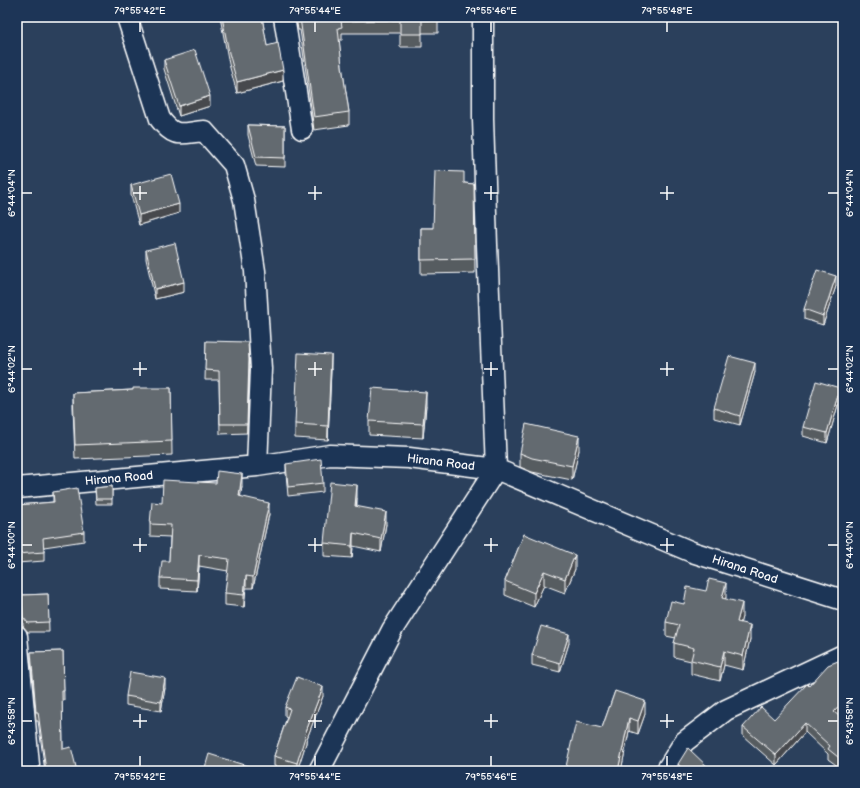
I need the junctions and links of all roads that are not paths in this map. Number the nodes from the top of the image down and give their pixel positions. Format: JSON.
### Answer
{"nodes":[{"id":1,"x":127,"y":17,"type":"edge"},
{"id":2,"x":284,"y":17,"type":"edge"},
{"id":3,"x":482,"y":17,"type":"edge"},
{"id":4,"x":302,"y":129,"type":"dead end"},
{"id":5,"x":257,"y":466,"type":"junction"},
{"id":6,"x":496,"y":469,"type":"junction"},
{"id":7,"x":17,"y":488,"type":"edge"},
{"id":8,"x":843,"y":600,"type":"edge"},
{"id":9,"x":17,"y":636,"type":"edge"},
{"id":10,"x":843,"y":655,"type":"edge"},
{"id":11,"x":29,"y":765,"type":"dead end"},
{"id":12,"x":319,"y":771,"type":"edge"},
{"id":13,"x":666,"y":771,"type":"edge"}],
"edges":[{"from":1,"to":5,"type":"street"},
{"from":2,"to":4,"type":"street"},
{"from":3,"to":6,"type":"street"},
{"from":5,"to":6,"type":"street","name":"Hirana Road"},
{"from":5,"to":7,"type":"street","name":"Hirana Road"},
{"from":6,"to":8,"type":"street","name":"Hirana Road"},
{"from":6,"to":12,"type":"street"},
{"from":9,"to":11,"type":"street"},
{"from":10,"to":13,"type":"street"}]}
